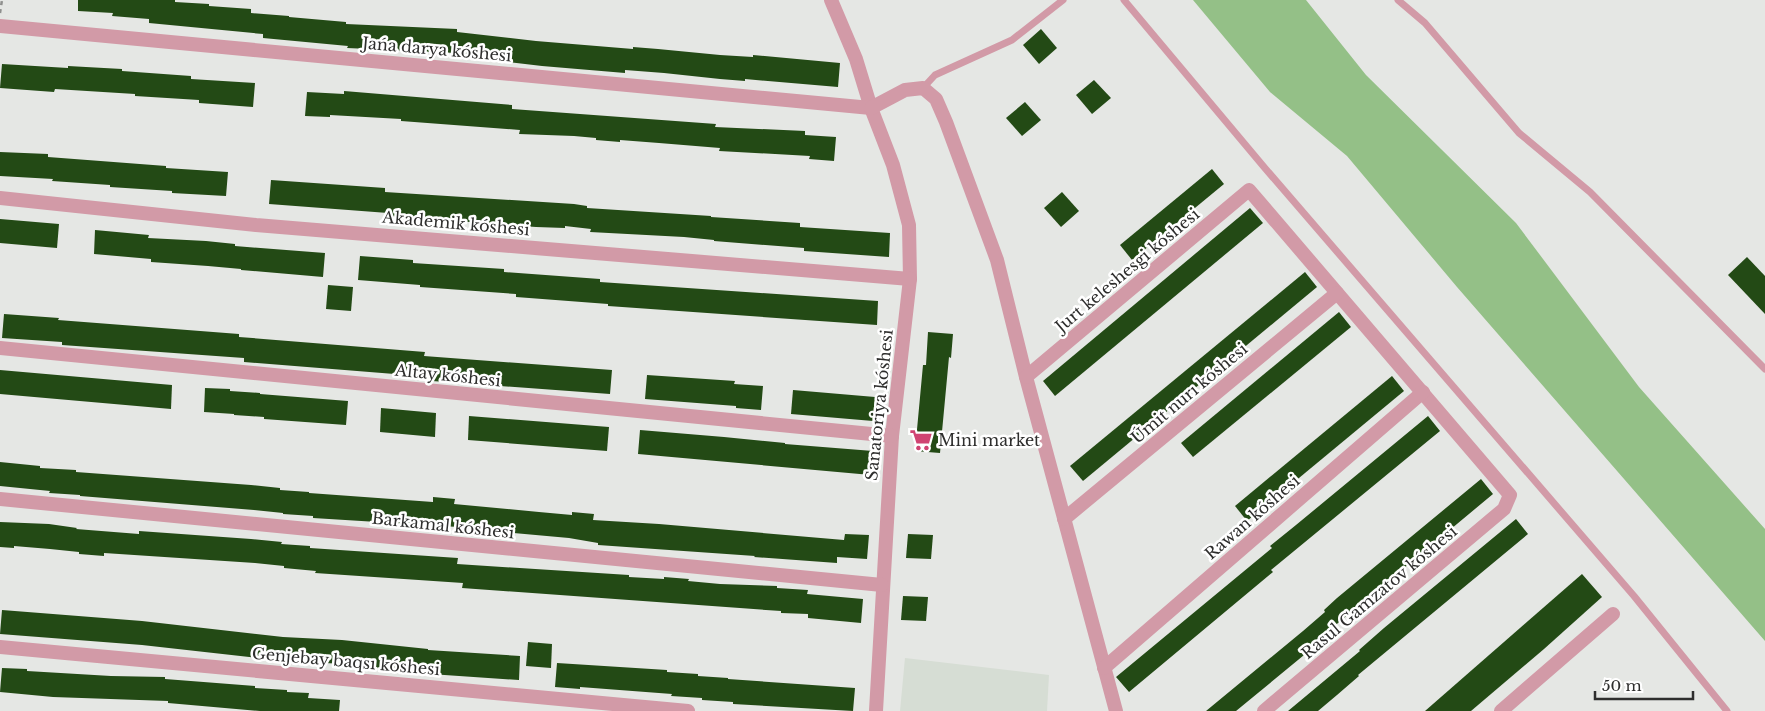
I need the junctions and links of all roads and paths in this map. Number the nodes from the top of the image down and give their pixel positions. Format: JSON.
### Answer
{"nodes":[{"id":1,"x":2,"y":0,"type":"edge"},
{"id":2,"x":831,"y":0,"type":"edge"},
{"id":3,"x":1063,"y":0,"type":"edge"},
{"id":4,"x":1124,"y":0,"type":"edge"},
{"id":5,"x":1398,"y":0,"type":"edge"},
{"id":6,"x":0,"y":14,"type":"edge"},
{"id":7,"x":0,"y":26,"type":"edge"},
{"id":8,"x":923,"y":88,"type":"junction"},
{"id":9,"x":871,"y":108,"type":"junction"},
{"id":10,"x":0,"y":198,"type":"edge"},
{"id":11,"x":910,"y":278,"type":"junction"},
{"id":12,"x":1337,"y":293,"type":"junction"},
{"id":13,"x":0,"y":348,"type":"edge"},
{"id":14,"x":1765,"y":369,"type":"edge"},
{"id":15,"x":1026,"y":377,"type":"junction"},
{"id":16,"x":1423,"y":392,"type":"junction"},
{"id":17,"x":892,"y":436,"type":"junction"},
{"id":18,"x":0,"y":499,"type":"edge"},
{"id":19,"x":1064,"y":519,"type":"junction"},
{"id":20,"x":882,"y":585,"type":"junction"},
{"id":21,"x":1613,"y":614,"type":"dead end"},
{"id":22,"x":0,"y":647,"type":"edge"},
{"id":23,"x":1104,"y":668,"type":"junction"},
{"id":24,"x":688,"y":711,"type":"edge"},
{"id":25,"x":876,"y":711,"type":"edge"},
{"id":26,"x":1116,"y":711,"type":"edge"},
{"id":27,"x":1264,"y":711,"type":"edge"},
{"id":28,"x":1501,"y":711,"type":"edge"},
{"id":29,"x":1728,"y":711,"type":"edge"}],
"edges":[{"from":1,"to":6,"type":"path"},
{"from":2,"to":9,"type":"street","name":"Sanatoriya kóshesi"},
{"from":3,"to":8,"type":"lane"},
{"from":4,"to":29,"type":"lane"},
{"from":5,"to":14,"type":"lane"},
{"from":7,"to":9,"type":"street","name":"Jańa darya kóshesi"},
{"from":8,"to":9,"type":"street"},
{"from":8,"to":15,"type":"street"},
{"from":9,"to":11,"type":"street","name":"Sanatoriya kóshesi"},
{"from":10,"to":11,"type":"street","name":"Akademik kóshesi"},
{"from":11,"to":17,"type":"street","name":"Sanatoriya kóshesi"},
{"from":12,"to":15,"type":"street","name":"Jurt keleshesgi kóshesi"},
{"from":12,"to":16,"type":"street"},
{"from":12,"to":19,"type":"street","name":"Úmit nurı kóshesi"},
{"from":13,"to":17,"type":"street","name":"Altay kóshesi"},
{"from":15,"to":19,"type":"street"},
{"from":16,"to":23,"type":"street","name":"Rawan kóshesi"},
{"from":16,"to":27,"type":"street","name":"Rasul Gamzatov kóshesi"},
{"from":17,"to":20,"type":"street","name":"Sanatoriya kóshesi"},
{"from":18,"to":20,"type":"street","name":"Barkamal kóshesi"},
{"from":19,"to":23,"type":"street"},
{"from":20,"to":25,"type":"street","name":"Sanatoriya kóshesi"},
{"from":21,"to":28,"type":"street"},
{"from":22,"to":24,"type":"street","name":"Genjebay baqsı kóshesi"},
{"from":23,"to":26,"type":"street"}]}
